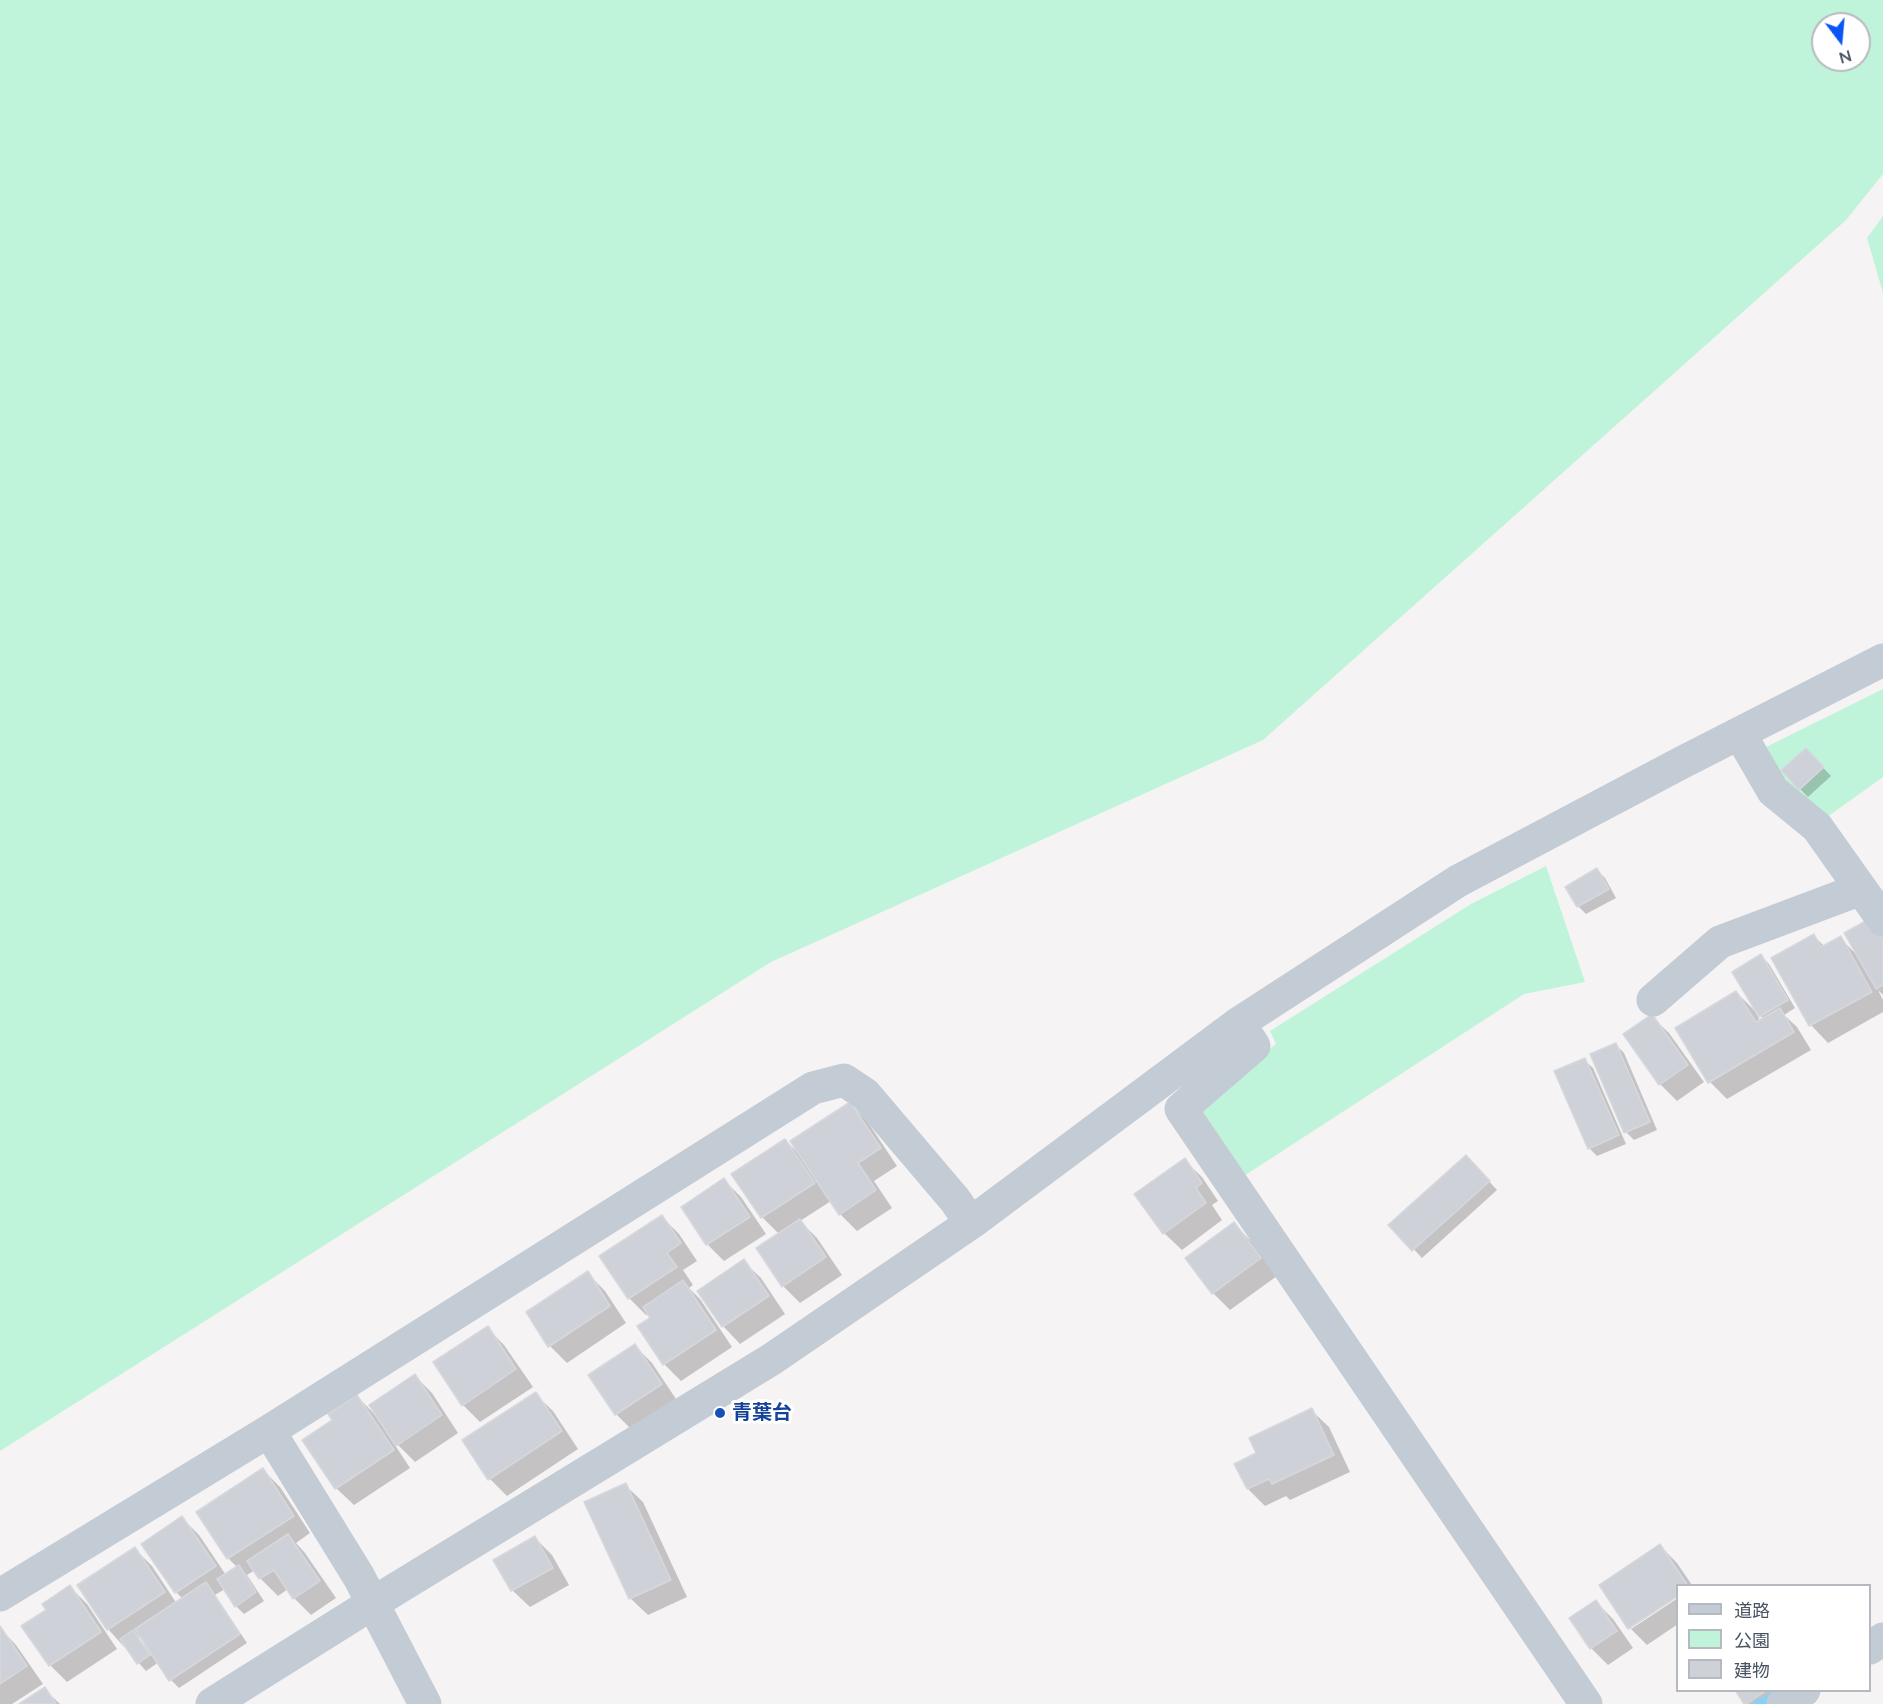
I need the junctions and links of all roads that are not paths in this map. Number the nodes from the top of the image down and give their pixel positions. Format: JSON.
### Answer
{"nodes":[{"id":1,"x":1883,"y":660,"type":"edge"},
{"id":2,"x":1740,"y":734,"type":"junction"},
{"id":3,"x":1861,"y":889,"type":"junction"},
{"id":4,"x":1883,"y":920,"type":"edge"},
{"id":5,"x":1653,"y":1000,"type":"dead end"},
{"id":6,"x":1239,"y":1023,"type":"junction"},
{"id":7,"x":971,"y":1223,"type":"junction"},
{"id":8,"x":269,"y":1431,"type":"junction"},
{"id":9,"x":0,"y":1595,"type":"edge"},
{"id":10,"x":373,"y":1603,"type":"junction"},
{"id":11,"x":1801,"y":1692,"type":"edge"},
{"id":12,"x":212,"y":1704,"type":"edge"},
{"id":13,"x":425,"y":1704,"type":"edge"},
{"id":14,"x":1586,"y":1704,"type":"edge"},
{"id":15,"x":1783,"y":1704,"type":"edge"}],
"edges":[{"from":1,"to":2,"type":"street"},
{"from":2,"to":3,"type":"street"},
{"from":2,"to":6,"type":"street"},
{"from":3,"to":4,"type":"street"},
{"from":3,"to":5,"type":"street"},
{"from":6,"to":7,"type":"street"},
{"from":6,"to":14,"type":"street"},
{"from":7,"to":8,"type":"street"},
{"from":7,"to":10,"type":"street"},
{"from":8,"to":9,"type":"street"},
{"from":8,"to":10,"type":"street"},
{"from":10,"to":12,"type":"street"},
{"from":10,"to":13,"type":"street"},
{"from":11,"to":15,"type":"street"}]}
